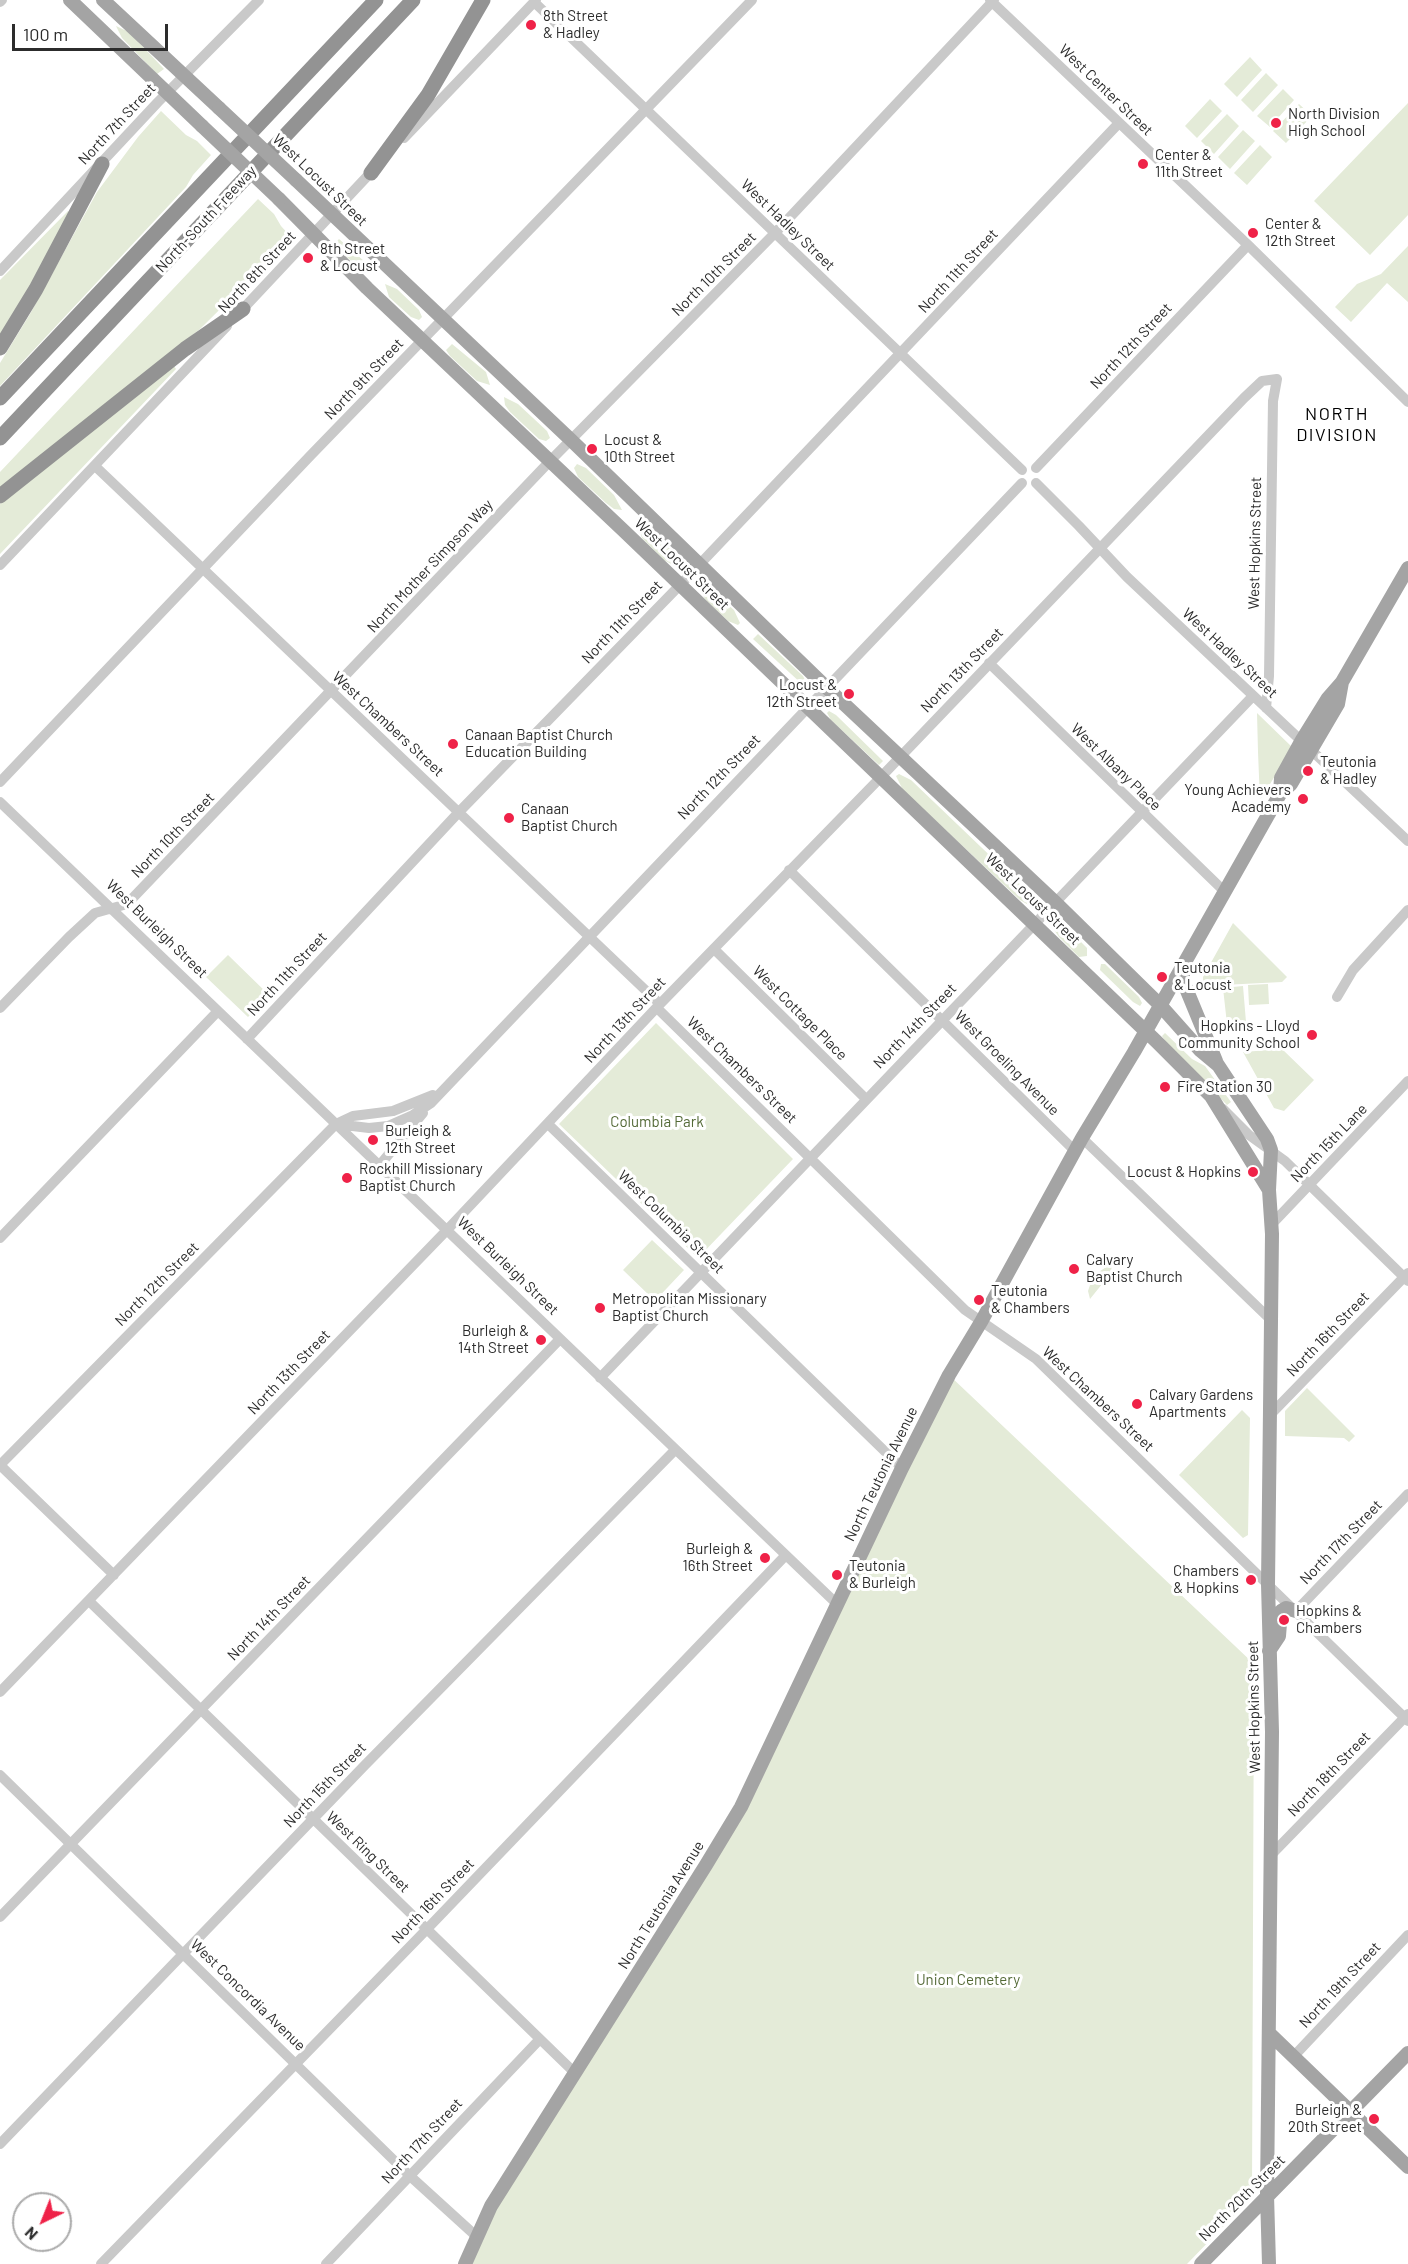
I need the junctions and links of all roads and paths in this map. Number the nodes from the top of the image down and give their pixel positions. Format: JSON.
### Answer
{"nodes":[{"id":1,"x":70,"y":0,"type":"edge"},
{"id":2,"x":104,"y":0,"type":"edge"},
{"id":3,"x":259,"y":0,"type":"edge"},
{"id":4,"x":376,"y":0,"type":"edge"},
{"id":5,"x":413,"y":0,"type":"edge"},
{"id":6,"x":483,"y":0,"type":"edge"},
{"id":7,"x":752,"y":0,"type":"edge"},
{"id":8,"x":535,"y":1,"type":"edge"},
{"id":9,"x":992,"y":1,"type":"edge"},
{"id":10,"x":184,"y":75,"type":"junction"},
{"id":11,"x":167,"y":93,"type":"junction"},
{"id":12,"x":646,"y":109,"type":"junction"},
{"id":13,"x":1119,"y":123,"type":"junction"},
{"id":14,"x":102,"y":164,"type":"junction"},
{"id":15,"x":371,"y":173,"type":"junction"},
{"id":16,"x":332,"y":214,"type":"junction"},
{"id":17,"x":775,"y":233,"type":"junction"},
{"id":18,"x":313,"y":234,"type":"junction"},
{"id":19,"x":1248,"y":245,"type":"junction"},
{"id":20,"x":0,"y":271,"type":"edge"},
{"id":21,"x":243,"y":309,"type":"junction"},
{"id":22,"x":442,"y":320,"type":"junction"},
{"id":23,"x":423,"y":341,"type":"junction"},
{"id":24,"x":0,"y":348,"type":"edge"},
{"id":25,"x":900,"y":355,"type":"junction"},
{"id":26,"x":1277,"y":379,"type":"joint"},
{"id":27,"x":0,"y":399,"type":"edge"},
{"id":28,"x":1408,"y":402,"type":"edge"},
{"id":29,"x":0,"y":438,"type":"edge"},
{"id":30,"x":571,"y":440,"type":"junction"},
{"id":31,"x":550,"y":461,"type":"junction"},
{"id":32,"x":95,"y":466,"type":"junction"},
{"id":33,"x":1036,"y":468,"type":"junction"},
{"id":34,"x":1022,"y":470,"type":"junction"},
{"id":35,"x":1022,"y":483,"type":"junction"},
{"id":36,"x":1036,"y":483,"type":"junction"},
{"id":37,"x":0,"y":496,"type":"edge"},
{"id":38,"x":1099,"y":548,"type":"junction"},
{"id":39,"x":0,"y":565,"type":"edge"},
{"id":40,"x":699,"y":565,"type":"junction"},
{"id":41,"x":1408,"y":568,"type":"edge"},
{"id":42,"x":203,"y":569,"type":"junction"},
{"id":43,"x":680,"y":585,"type":"junction"},
{"id":44,"x":989,"y":663,"type":"junction"},
{"id":45,"x":826,"y":687,"type":"junction"},
{"id":46,"x":332,"y":692,"type":"junction"},
{"id":47,"x":1253,"y":696,"type":"junction"},
{"id":48,"x":807,"y":707,"type":"junction"},
{"id":49,"x":1266,"y":708,"type":"junction"},
{"id":50,"x":1307,"y":745,"type":"junction"},
{"id":51,"x":901,"y":755,"type":"junction"},
{"id":52,"x":881,"y":777,"type":"junction"},
{"id":53,"x":0,"y":782,"type":"edge"},
{"id":54,"x":0,"y":802,"type":"edge"},
{"id":55,"x":459,"y":812,"type":"junction"},
{"id":56,"x":1141,"y":812,"type":"junction"},
{"id":57,"x":1408,"y":841,"type":"edge"},
{"id":58,"x":789,"y":870,"type":"junction"},
{"id":59,"x":1224,"y":891,"type":"junction"},
{"id":60,"x":1055,"y":902,"type":"junction"},
{"id":61,"x":111,"y":909,"type":"junction"},
{"id":62,"x":1408,"y":910,"type":"edge"},
{"id":63,"x":1034,"y":923,"type":"junction"},
{"id":64,"x":590,"y":934,"type":"junction"},
{"id":65,"x":714,"y":949,"type":"junction"},
{"id":66,"x":1184,"y":964,"type":"junction"},
{"id":67,"x":1337,"y":997,"type":"dead end"},
{"id":68,"x":1160,"y":1005,"type":"junction"},
{"id":69,"x":658,"y":1006,"type":"junction"},
{"id":70,"x":0,"y":1008,"type":"edge"},
{"id":71,"x":218,"y":1011,"type":"junction"},
{"id":72,"x":941,"y":1019,"type":"junction"},
{"id":73,"x":1146,"y":1031,"type":"junction"},
{"id":74,"x":247,"y":1039,"type":"junction"},
{"id":75,"x":1218,"y":1065,"type":"junction"},
{"id":76,"x":1408,"y":1081,"type":"edge"},
{"id":77,"x":439,"y":1093,"type":"junction"},
{"id":78,"x":1210,"y":1096,"type":"junction"},
{"id":79,"x":866,"y":1099,"type":"junction"},
{"id":80,"x":431,"y":1103,"type":"junction"},
{"id":81,"x":336,"y":1124,"type":"junction"},
{"id":82,"x":548,"y":1124,"type":"junction"},
{"id":83,"x":1083,"y":1138,"type":"junction"},
{"id":84,"x":1271,"y":1150,"type":"junction"},
{"id":85,"x":1075,"y":1151,"type":"junction"},
{"id":86,"x":810,"y":1157,"type":"junction"},
{"id":87,"x":379,"y":1166,"type":"junction"},
{"id":88,"x":1309,"y":1185,"type":"junction"},
{"id":89,"x":1269,"y":1190,"type":"junction"},
{"id":90,"x":1272,"y":1225,"type":"junction"},
{"id":91,"x":447,"y":1230,"type":"junction"},
{"id":92,"x":0,"y":1239,"type":"edge"},
{"id":93,"x":701,"y":1272,"type":"junction"},
{"id":94,"x":1407,"y":1277,"type":"edge"},
{"id":95,"x":1270,"y":1320,"type":"junction"},
{"id":96,"x":981,"y":1322,"type":"junction"},
{"id":97,"x":560,"y":1339,"type":"junction"},
{"id":98,"x":600,"y":1378,"type":"junction"},
{"id":99,"x":1270,"y":1415,"type":"junction"},
{"id":100,"x":675,"y":1450,"type":"junction"},
{"id":101,"x":0,"y":1465,"type":"edge"},
{"id":102,"x":902,"y":1468,"type":"junction"},
{"id":103,"x":1408,"y":1494,"type":"edge"},
{"id":104,"x":784,"y":1556,"type":"junction"},
{"id":105,"x":114,"y":1575,"type":"junction"},
{"id":106,"x":1268,"y":1584,"type":"junction"},
{"id":107,"x":89,"y":1601,"type":"junction"},
{"id":108,"x":837,"y":1604,"type":"junction"},
{"id":109,"x":1296,"y":1611,"type":"junction"},
{"id":110,"x":1269,"y":1651,"type":"junction"},
{"id":111,"x":0,"y":1692,"type":"edge"},
{"id":112,"x":201,"y":1710,"type":"junction"},
{"id":113,"x":1407,"y":1718,"type":"edge"},
{"id":114,"x":0,"y":1775,"type":"edge"},
{"id":115,"x":313,"y":1820,"type":"junction"},
{"id":116,"x":70,"y":1844,"type":"junction"},
{"id":117,"x":1272,"y":1854,"type":"junction"},
{"id":118,"x":0,"y":1917,"type":"edge"},
{"id":119,"x":427,"y":1929,"type":"junction"},
{"id":120,"x":1408,"y":1935,"type":"edge"},
{"id":121,"x":184,"y":1953,"type":"junction"},
{"id":122,"x":1269,"y":2034,"type":"junction"},
{"id":123,"x":540,"y":2039,"type":"junction"},
{"id":124,"x":1408,"y":2052,"type":"edge"},
{"id":125,"x":1294,"y":2056,"type":"junction"},
{"id":126,"x":296,"y":2063,"type":"junction"},
{"id":127,"x":576,"y":2074,"type":"junction"},
{"id":128,"x":1352,"y":2112,"type":"junction"},
{"id":129,"x":0,"y":2144,"type":"edge"},
{"id":130,"x":1408,"y":2167,"type":"edge"},
{"id":131,"x":410,"y":2176,"type":"junction"},
{"id":132,"x":1267,"y":2196,"type":"junction"},
{"id":133,"x":476,"y":2236,"type":"junction"},
{"id":134,"x":101,"y":2264,"type":"edge"},
{"id":135,"x":326,"y":2264,"type":"edge"},
{"id":136,"x":465,"y":2264,"type":"edge"},
{"id":137,"x":1201,"y":2264,"type":"edge"},
{"id":138,"x":1269,"y":2264,"type":"edge"}],
"edges":[{"from":1,"to":11,"type":"main road","name":"West Locust Street"},
{"from":2,"to":10,"type":"main road","name":"West Locust Street"},
{"from":3,"to":10,"type":"street","name":"North 7th Street"},
{"from":4,"to":27,"type":"highway","name":"North-South Freeway"},
{"from":5,"to":29,"type":"highway","name":"North-South Freeway"},
{"from":6,"to":15,"type":"highway"},
{"from":7,"to":12,"type":"street","name":"North 9th Street"},
{"from":8,"to":12,"type":"street","name":"West Hadley Street"},
{"from":8,"to":15,"type":"street","name":"North 8th Street"},
{"from":9,"to":13,"type":"street","name":"West Center Street"},
{"from":9,"to":17,"type":"street","name":"North 10th Street"},
{"from":10,"to":11,"type":"street","name":"North 7th Street"},
{"from":10,"to":16,"type":"main road","name":"West Locust Street","bridge":true},
{"from":11,"to":14,"type":"street","name":"North 7th Street"},
{"from":11,"to":18,"type":"main road","name":"West Locust Street","bridge":true},
{"from":12,"to":17,"type":"street","name":"West Hadley Street"},
{"from":12,"to":22,"type":"street","name":"North 9th Street"},
{"from":13,"to":19,"type":"street","name":"West Center Street"},
{"from":13,"to":25,"type":"street","name":"North 11th Street"},
{"from":14,"to":20,"type":"street","name":"North 7th Street"},
{"from":14,"to":24,"type":"highway"},
{"from":15,"to":16,"type":"street","name":"North 8th Street"},
{"from":16,"to":18,"type":"street","name":"North 8th Street"},
{"from":16,"to":22,"type":"main road","name":"West Locust Street"},
{"from":17,"to":25,"type":"street","name":"West Hadley Street"},
{"from":17,"to":30,"type":"street","name":"North 10th Street"},
{"from":18,"to":21,"type":"street","name":"North 8th Street"},
{"from":18,"to":23,"type":"main road","name":"West Locust Street"},
{"from":19,"to":28,"type":"street","name":"West Center Street"},
{"from":19,"to":33,"type":"street","name":"North 12th Street"},
{"from":21,"to":32,"type":"street","name":"North 8th Street"},
{"from":21,"to":37,"type":"highway"},
{"from":22,"to":23,"type":"street","name":"North 9th Street"},
{"from":22,"to":30,"type":"main road","name":"West Locust Street"},
{"from":23,"to":31,"type":"main road","name":"West Locust Street"},
{"from":23,"to":42,"type":"street","name":"North 9th Street"},
{"from":25,"to":34,"type":"street","name":"West Hadley Street"},
{"from":25,"to":40,"type":"street","name":"North 11th Street"},
{"from":26,"to":38,"type":"street","name":"North 13th Street"},
{"from":26,"to":49,"type":"street","name":"West Hopkins Street"},
{"from":30,"to":31,"type":"street","name":"North 10th Street"},
{"from":30,"to":40,"type":"main road","name":"West Locust Street"},
{"from":31,"to":43,"type":"main road","name":"West Locust Street"},
{"from":31,"to":46,"type":"street","name":"North Mother Simpson Way"},
{"from":32,"to":39,"type":"street","name":"North 8th Street"},
{"from":32,"to":42,"type":"street","name":"West Chambers Street"},
{"from":33,"to":34,"type":"street"},
{"from":33,"to":36,"type":"street"},
{"from":34,"to":35,"type":"street"},
{"from":35,"to":36,"type":"street"},
{"from":35,"to":45,"type":"street","name":"North 12th Street"},
{"from":36,"to":38,"type":"street","name":"West Hadley Street"},
{"from":38,"to":44,"type":"street","name":"North 13th Street"},
{"from":38,"to":47,"type":"street","name":"West Hadley Street"},
{"from":40,"to":43,"type":"street","name":"North 11th Street"},
{"from":40,"to":45,"type":"main road","name":"West Locust Street"},
{"from":41,"to":50,"type":"main road","name":"North Teutonia Avenue"},
{"from":42,"to":46,"type":"street","name":"West Chambers Street"},
{"from":42,"to":53,"type":"street","name":"North 9th Street"},
{"from":43,"to":48,"type":"main road","name":"West Locust Street"},
{"from":43,"to":55,"type":"street","name":"North 11th Street"},
{"from":44,"to":51,"type":"street","name":"North 13th Street"},
{"from":44,"to":56,"type":"street","name":"West Albany Place"},
{"from":45,"to":48,"type":"street","name":"North 12th Street"},
{"from":45,"to":51,"type":"main road","name":"West Locust Street"},
{"from":46,"to":55,"type":"street","name":"West Chambers Street"},
{"from":46,"to":61,"type":"street","name":"North 10th Street"},
{"from":47,"to":49,"type":"street","name":"West Hadley Street"},
{"from":47,"to":56,"type":"street","name":"North 14th Street"},
{"from":48,"to":52,"type":"main road","name":"West Locust Street"},
{"from":48,"to":64,"type":"street","name":"North 12th Street"},
{"from":49,"to":50,"type":"street","name":"West Hadley Street"},
{"from":50,"to":57,"type":"street","name":"West Hadley Street"},
{"from":50,"to":59,"type":"main road","name":"North Teutonia Avenue"},
{"from":51,"to":52,"type":"street","name":"North 13th Street"},
{"from":51,"to":60,"type":"main road","name":"West Locust Street"},
{"from":52,"to":58,"type":"street","name":"North 13th Street"},
{"from":52,"to":63,"type":"main road","name":"West Locust Street"},
{"from":54,"to":61,"type":"street","name":"West Burleigh Street"},
{"from":55,"to":64,"type":"street","name":"West Chambers Street"},
{"from":55,"to":74,"type":"street","name":"North 11th Street"},
{"from":56,"to":59,"type":"street","name":"West Albany Place"},
{"from":56,"to":60,"type":"street","name":"North 14th Street"},
{"from":58,"to":65,"type":"street","name":"North 13th Street"},
{"from":58,"to":72,"type":"street","name":"West Groeling Avenue"},
{"from":59,"to":66,"type":"main road","name":"North Teutonia Avenue"},
{"from":60,"to":63,"type":"street","name":"North 14th Street"},
{"from":60,"to":68,"type":"main road","name":"West Locust Street"},
{"from":61,"to":70,"type":"street","name":"North 10th Street"},
{"from":61,"to":71,"type":"street","name":"West Burleigh Street"},
{"from":62,"to":67,"type":"street"},
{"from":63,"to":72,"type":"street","name":"North 14th Street"},
{"from":63,"to":73,"type":"main road","name":"West Locust Street"},
{"from":64,"to":69,"type":"street","name":"West Chambers Street"},
{"from":64,"to":77,"type":"street","name":"North 12th Street"},
{"from":65,"to":69,"type":"street","name":"North 13th Street"},
{"from":65,"to":79,"type":"street","name":"West Cottage Place"},
{"from":66,"to":68,"type":"main road","name":"North Teutonia Avenue"},
{"from":66,"to":75,"type":"main road"},
{"from":68,"to":73,"type":"main road","name":"North Teutonia Avenue"},
{"from":68,"to":75,"type":"main road","name":"West Locust Street"},
{"from":69,"to":82,"type":"street","name":"North 13th Street"},
{"from":69,"to":86,"type":"street","name":"West Chambers Street"},
{"from":71,"to":74,"type":"street","name":"West Burleigh Street"},
{"from":71,"to":92,"type":"street"},
{"from":72,"to":79,"type":"street","name":"North 14th Street"},
{"from":72,"to":85,"type":"street","name":"West Groeling Avenue"},
{"from":73,"to":78,"type":"main road","name":"West Locust Street"},
{"from":73,"to":83,"type":"main road","name":"North Teutonia Avenue"},
{"from":74,"to":81,"type":"street","name":"West Burleigh Street"},
{"from":75,"to":84,"type":"main road","name":"West Locust Street"},
{"from":76,"to":88,"type":"street","name":"North 15th Lane"},
{"from":77,"to":80,"type":"street","name":"North 12th Street"},
{"from":77,"to":81,"type":"street","name":"North 12th Street"},
{"from":78,"to":84,"type":"street","name":"West Locust Street"},
{"from":78,"to":89,"type":"main road"},
{"from":79,"to":86,"type":"street","name":"North 14th Street"},
{"from":80,"to":81,"type":"street","name":"North 12th Street"},
{"from":80,"to":87,"type":"street"},
{"from":81,"to":87,"type":"street","name":"West Burleigh Street"},
{"from":81,"to":101,"type":"street","name":"North 12th Street"},
{"from":82,"to":91,"type":"street","name":"North 13th Street"},
{"from":82,"to":93,"type":"street","name":"West Columbia Street"},
{"from":83,"to":85,"type":"main road","name":"North Teutonia Avenue"},
{"from":83,"to":95,"type":"street"},
{"from":84,"to":88,"type":"street","name":"West Locust Street"},
{"from":84,"to":89,"type":"main road","name":"West Hopkins Street"},
{"from":85,"to":96,"type":"main road","name":"North Teutonia Avenue"},
{"from":86,"to":93,"type":"street","name":"North 14th Street"},
{"from":86,"to":96,"type":"street","name":"West Chambers Street"},
{"from":87,"to":91,"type":"street","name":"West Burleigh Street"},
{"from":88,"to":90,"type":"street","name":"North 15th Lane"},
{"from":88,"to":94,"type":"street","name":"West Locust Street"},
{"from":89,"to":90,"type":"main road","name":"West Hopkins Street"},
{"from":90,"to":95,"type":"main road","name":"West Hopkins Street"},
{"from":91,"to":97,"type":"street","name":"West Burleigh Street"},
{"from":91,"to":105,"type":"street","name":"North 13th Street"},
{"from":93,"to":98,"type":"street","name":"North 14th Street"},
{"from":93,"to":102,"type":"street","name":"West Columbia Street"},
{"from":94,"to":99,"type":"street","name":"North 16th Street"},
{"from":95,"to":99,"type":"main road","name":"West Hopkins Street"},
{"from":96,"to":102,"type":"main road","name":"North Teutonia Avenue"},
{"from":96,"to":106,"type":"street","name":"West Chambers Street"},
{"from":97,"to":98,"type":"street","name":"West Burleigh Street"},
{"from":97,"to":112,"type":"street","name":"North 14th Street"},
{"from":98,"to":100,"type":"street","name":"West Burleigh Street"},
{"from":99,"to":106,"type":"main road","name":"West Hopkins Street"},
{"from":100,"to":104,"type":"street","name":"West Burleigh Street"},
{"from":100,"to":115,"type":"street","name":"North 15th Street"},
{"from":101,"to":105,"type":"street"},
{"from":102,"to":108,"type":"main road","name":"North Teutonia Avenue"},
{"from":103,"to":109,"type":"street","name":"North 17th Street"},
{"from":104,"to":108,"type":"street","name":"West Burleigh Street"},
{"from":104,"to":119,"type":"street","name":"North 16th Street"},
{"from":105,"to":107,"type":"street","name":"North 13th Street"},
{"from":106,"to":109,"type":"street","name":"West Chambers Street"},
{"from":106,"to":110,"type":"main road","name":"West Hopkins Street"},
{"from":107,"to":111,"type":"street","name":"North 13th Street"},
{"from":107,"to":112,"type":"street","name":"West Ring Street"},
{"from":108,"to":127,"type":"main road","name":"North Teutonia Avenue"},
{"from":109,"to":110,"type":"main road"},
{"from":109,"to":113,"type":"street","name":"West Chambers Street"},
{"from":110,"to":117,"type":"main road","name":"West Hopkins Street"},
{"from":112,"to":115,"type":"street","name":"West Ring Street"},
{"from":112,"to":116,"type":"street","name":"North 14th Street"},
{"from":113,"to":117,"type":"street","name":"North 18th Street"},
{"from":114,"to":116,"type":"street","name":"West Concordia Avenue"},
{"from":115,"to":119,"type":"street","name":"West Ring Street"},
{"from":115,"to":121,"type":"street","name":"North 15th Street"},
{"from":116,"to":118,"type":"street","name":"North 14th Street"},
{"from":116,"to":121,"type":"street","name":"West Concordia Avenue"},
{"from":117,"to":122,"type":"main road","name":"West Hopkins Street"},
{"from":119,"to":123,"type":"street","name":"West Ring Street"},
{"from":119,"to":126,"type":"street","name":"North 16th Street"},
{"from":120,"to":125,"type":"street","name":"North 19th Street"},
{"from":121,"to":126,"type":"street","name":"West Concordia Avenue"},
{"from":121,"to":129,"type":"street","name":"North 15th Street"},
{"from":122,"to":125,"type":"main road"},
{"from":122,"to":132,"type":"main road","name":"West Hopkins Street"},
{"from":123,"to":127,"type":"street","name":"West Ring Street"},
{"from":123,"to":131,"type":"street","name":"North 17th Street"},
{"from":124,"to":128,"type":"main road","name":"North 20th Street"},
{"from":125,"to":128,"type":"main road"},
{"from":126,"to":131,"type":"street","name":"West Concordia Avenue"},
{"from":126,"to":134,"type":"street","name":"North 16th Street"},
{"from":127,"to":133,"type":"main road","name":"North Teutonia Avenue"},
{"from":128,"to":130,"type":"main road"},
{"from":128,"to":132,"type":"main road","name":"North 20th Street"},
{"from":131,"to":133,"type":"street","name":"West Concordia Avenue"},
{"from":131,"to":135,"type":"street","name":"North 17th Street"},
{"from":132,"to":137,"type":"main road","name":"North 20th Street"},
{"from":132,"to":138,"type":"main road","name":"West Hopkins Street"},
{"from":133,"to":136,"type":"main road","name":"North Teutonia Avenue"}]}
